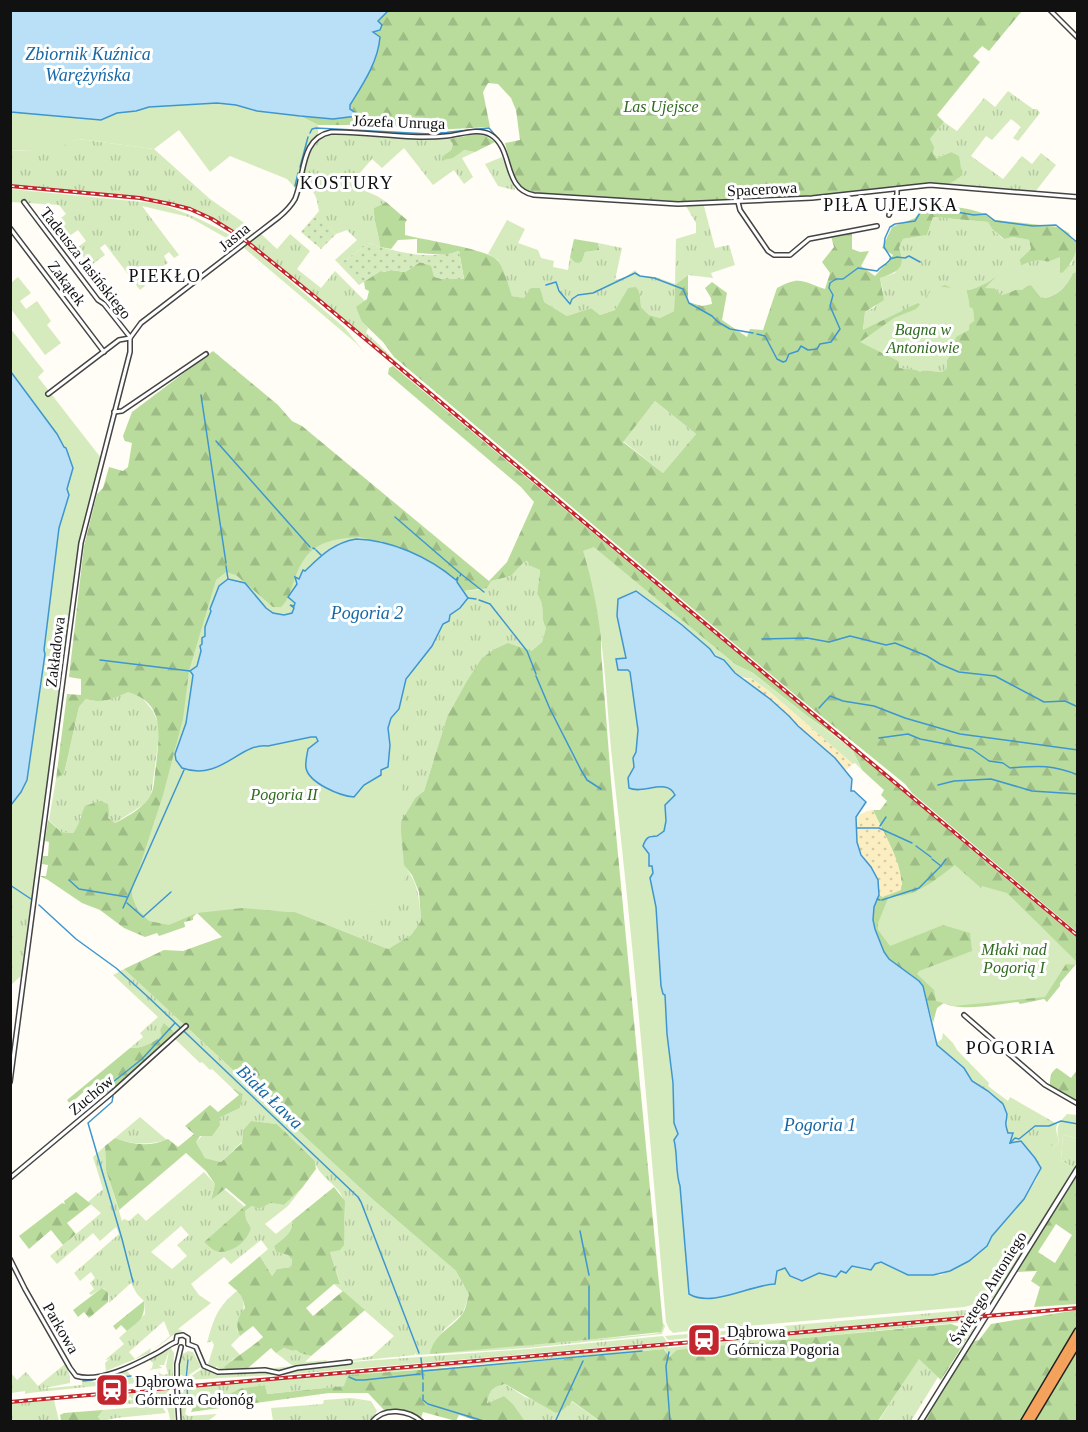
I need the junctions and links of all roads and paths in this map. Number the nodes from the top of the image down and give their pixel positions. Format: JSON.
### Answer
{"nodes":[{"id":1,"x":1050,"y":10,"type":"edge"},
{"id":2,"x":1077,"y":38,"type":"edge"},
{"id":3,"x":302,"y":171,"type":"joint"},
{"id":4,"x":520,"y":189,"type":"joint"},
{"id":5,"x":897,"y":189,"type":"junction"},
{"id":6,"x":1077,"y":198,"type":"edge"},
{"id":7,"x":24,"y":202,"type":"dead end"},
{"id":8,"x":738,"y":202,"type":"junction"},
{"id":9,"x":889,"y":215,"type":"dead end"},
{"id":10,"x":876,"y":226,"type":"dead end"},
{"id":11,"x":10,"y":228,"type":"edge"},
{"id":12,"x":130,"y":338,"type":"junction"},
{"id":13,"x":104,"y":352,"type":"junction"},
{"id":14,"x":206,"y":354,"type":"dead end"},
{"id":15,"x":48,"y":394,"type":"dead end"},
{"id":16,"x":114,"y":412,"type":"junction"},
{"id":17,"x":963,"y":1015,"type":"dead end"},
{"id":18,"x":185,"y":1027,"type":"dead end"},
{"id":19,"x":10,"y":1082,"type":"edge"},
{"id":20,"x":1077,"y":1104,"type":"edge"},
{"id":21,"x":1077,"y":1168,"type":"edge"},
{"id":22,"x":10,"y":1178,"type":"edge"},
{"id":23,"x":10,"y":1259,"type":"edge"},
{"id":24,"x":1077,"y":1331,"type":"edge"},
{"id":25,"x":176,"y":1342,"type":"junction"},
{"id":26,"x":1077,"y":1342,"type":"edge"},
{"id":27,"x":188,"y":1344,"type":"junction"},
{"id":28,"x":181,"y":1347,"type":"junction"},
{"id":29,"x":350,"y":1362,"type":"dead end"},
{"id":30,"x":177,"y":1380,"type":"dead end"},
{"id":31,"x":177,"y":1389,"type":"dead end"},
{"id":32,"x":179,"y":1422,"type":"edge"},
{"id":33,"x":372,"y":1422,"type":"edge"},
{"id":34,"x":422,"y":1422,"type":"edge"},
{"id":35,"x":920,"y":1422,"type":"edge"},
{"id":36,"x":1024,"y":1422,"type":"edge"},
{"id":37,"x":1030,"y":1422,"type":"edge"}],
"edges":[{"from":1,"to":2,"type":"street"},
{"from":3,"to":4,"type":"street","name":"Józefa Unruga"},
{"from":3,"to":12,"type":"street","name":"Jasna"},
{"from":4,"to":8,"type":"street","name":"Spacerowa"},
{"from":5,"to":6,"type":"street","name":"Spacerowa"},
{"from":5,"to":8,"type":"street","name":"Spacerowa"},
{"from":5,"to":9,"type":"street"},
{"from":7,"to":12,"type":"street","name":"Tadeusza Jasińskiego"},
{"from":8,"to":10,"type":"street"},
{"from":11,"to":13,"type":"street","name":"Zakątek"},
{"from":12,"to":13,"type":"street","name":"Jasna"},
{"from":12,"to":16,"type":"street","name":"Zakładowa"},
{"from":13,"to":15,"type":"street","name":"Jasna"},
{"from":14,"to":16,"type":"street"},
{"from":16,"to":19,"type":"street","name":"Zakładowa"},
{"from":17,"to":20,"type":"street"},
{"from":18,"to":22,"type":"street","name":"Zuchów"},
{"from":21,"to":35,"type":"street","name":"Świętego Antoniego"},
{"from":23,"to":25,"type":"street","name":"Parkowa"},
{"from":24,"to":36,"type":"highway"},
{"from":25,"to":27,"type":"street"},
{"from":25,"to":28,"type":"street"},
{"from":26,"to":37,"type":"highway"},
{"from":27,"to":28,"type":"street"},
{"from":27,"to":29,"type":"street"},
{"from":28,"to":30,"type":"street"},
{"from":31,"to":32,"type":"street"},
{"from":33,"to":34,"type":"street"}]}
